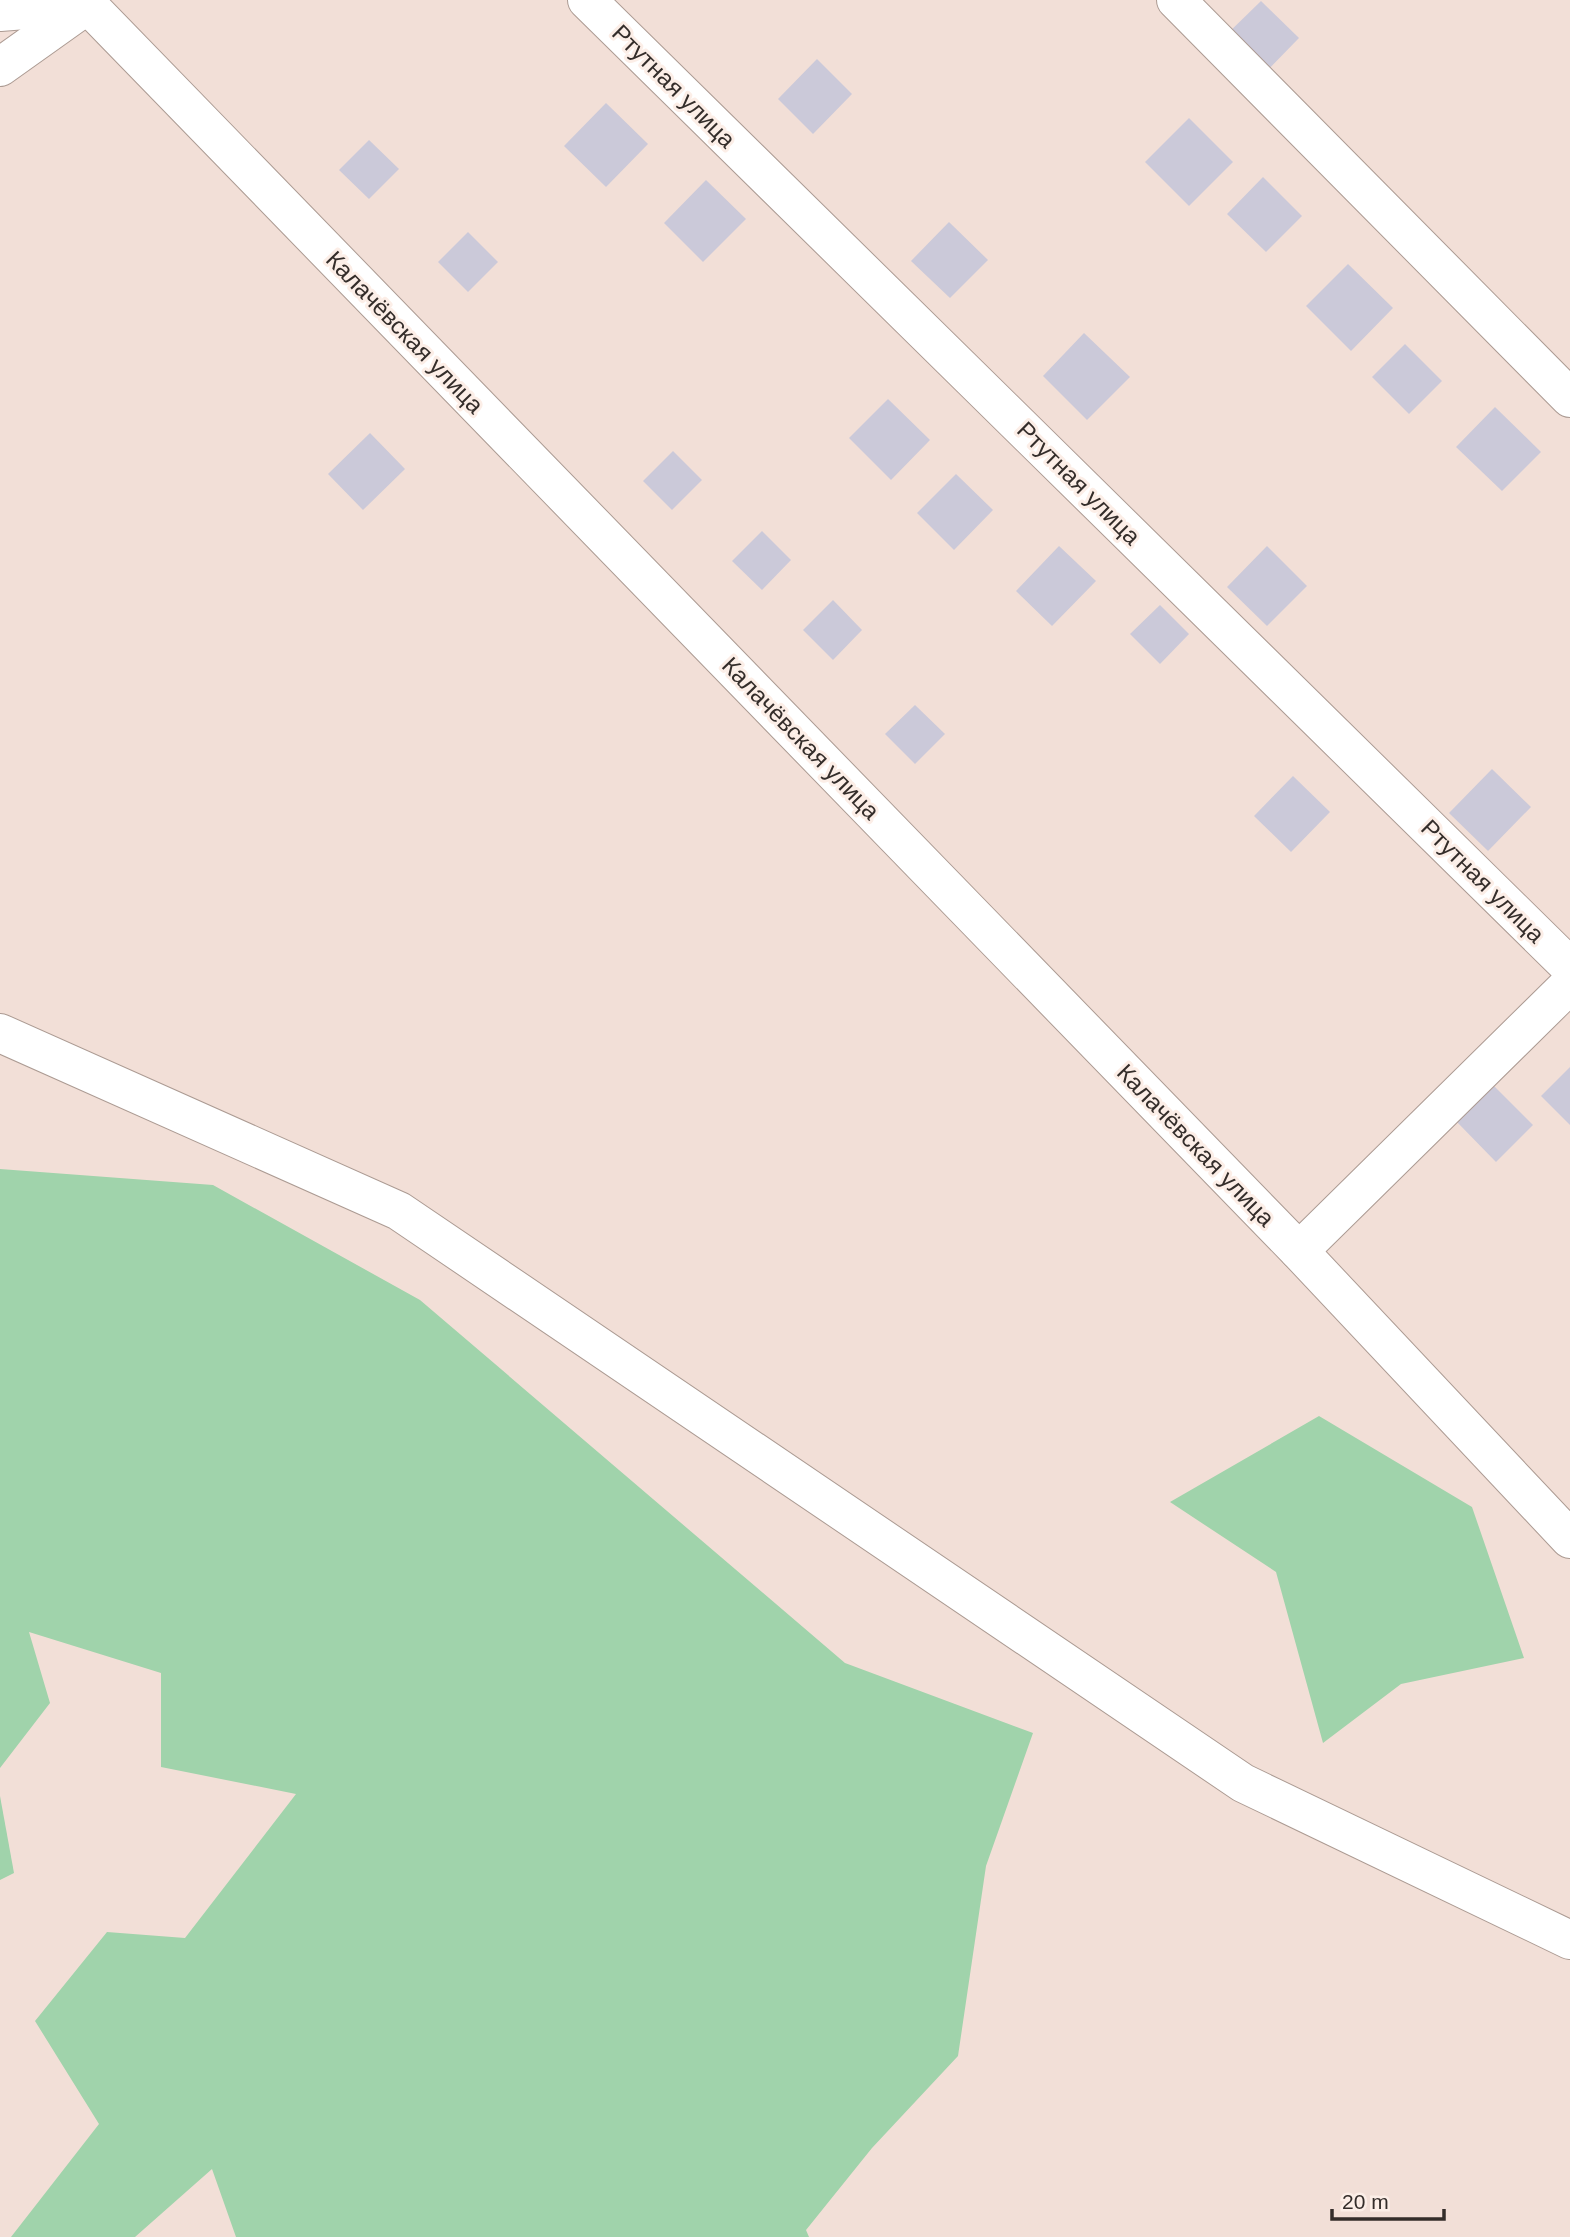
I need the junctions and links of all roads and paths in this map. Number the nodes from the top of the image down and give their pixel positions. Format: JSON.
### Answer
{"nodes":[{"id":1,"x":587,"y":0,"type":"edge"},
{"id":2,"x":1176,"y":0,"type":"edge"},
{"id":3,"x":92,"y":3,"type":"edge"},
{"id":4,"x":0,"y":12,"type":"edge"},
{"id":5,"x":0,"y":67,"type":"edge"},
{"id":6,"x":1570,"y":398,"type":"edge"},
{"id":7,"x":1570,"y":967,"type":"edge"},
{"id":8,"x":1570,"y":984,"type":"edge"},
{"id":9,"x":0,"y":1033,"type":"edge"},
{"id":10,"x":1299,"y":1251,"type":"junction"},
{"id":11,"x":1570,"y":1539,"type":"edge"},
{"id":12,"x":1570,"y":1940,"type":"edge"}],
"edges":[{"from":1,"to":7,"type":"street","name":"Ртутная улица"},
{"from":2,"to":6,"type":"street"},
{"from":3,"to":4,"type":"street"},
{"from":3,"to":5,"type":"street"},
{"from":3,"to":10,"type":"street","name":"Калачёвская улица"},
{"from":8,"to":10,"type":"street"},
{"from":9,"to":12,"type":"street"},
{"from":10,"to":11,"type":"street","name":"Калачёвская улица"}]}
